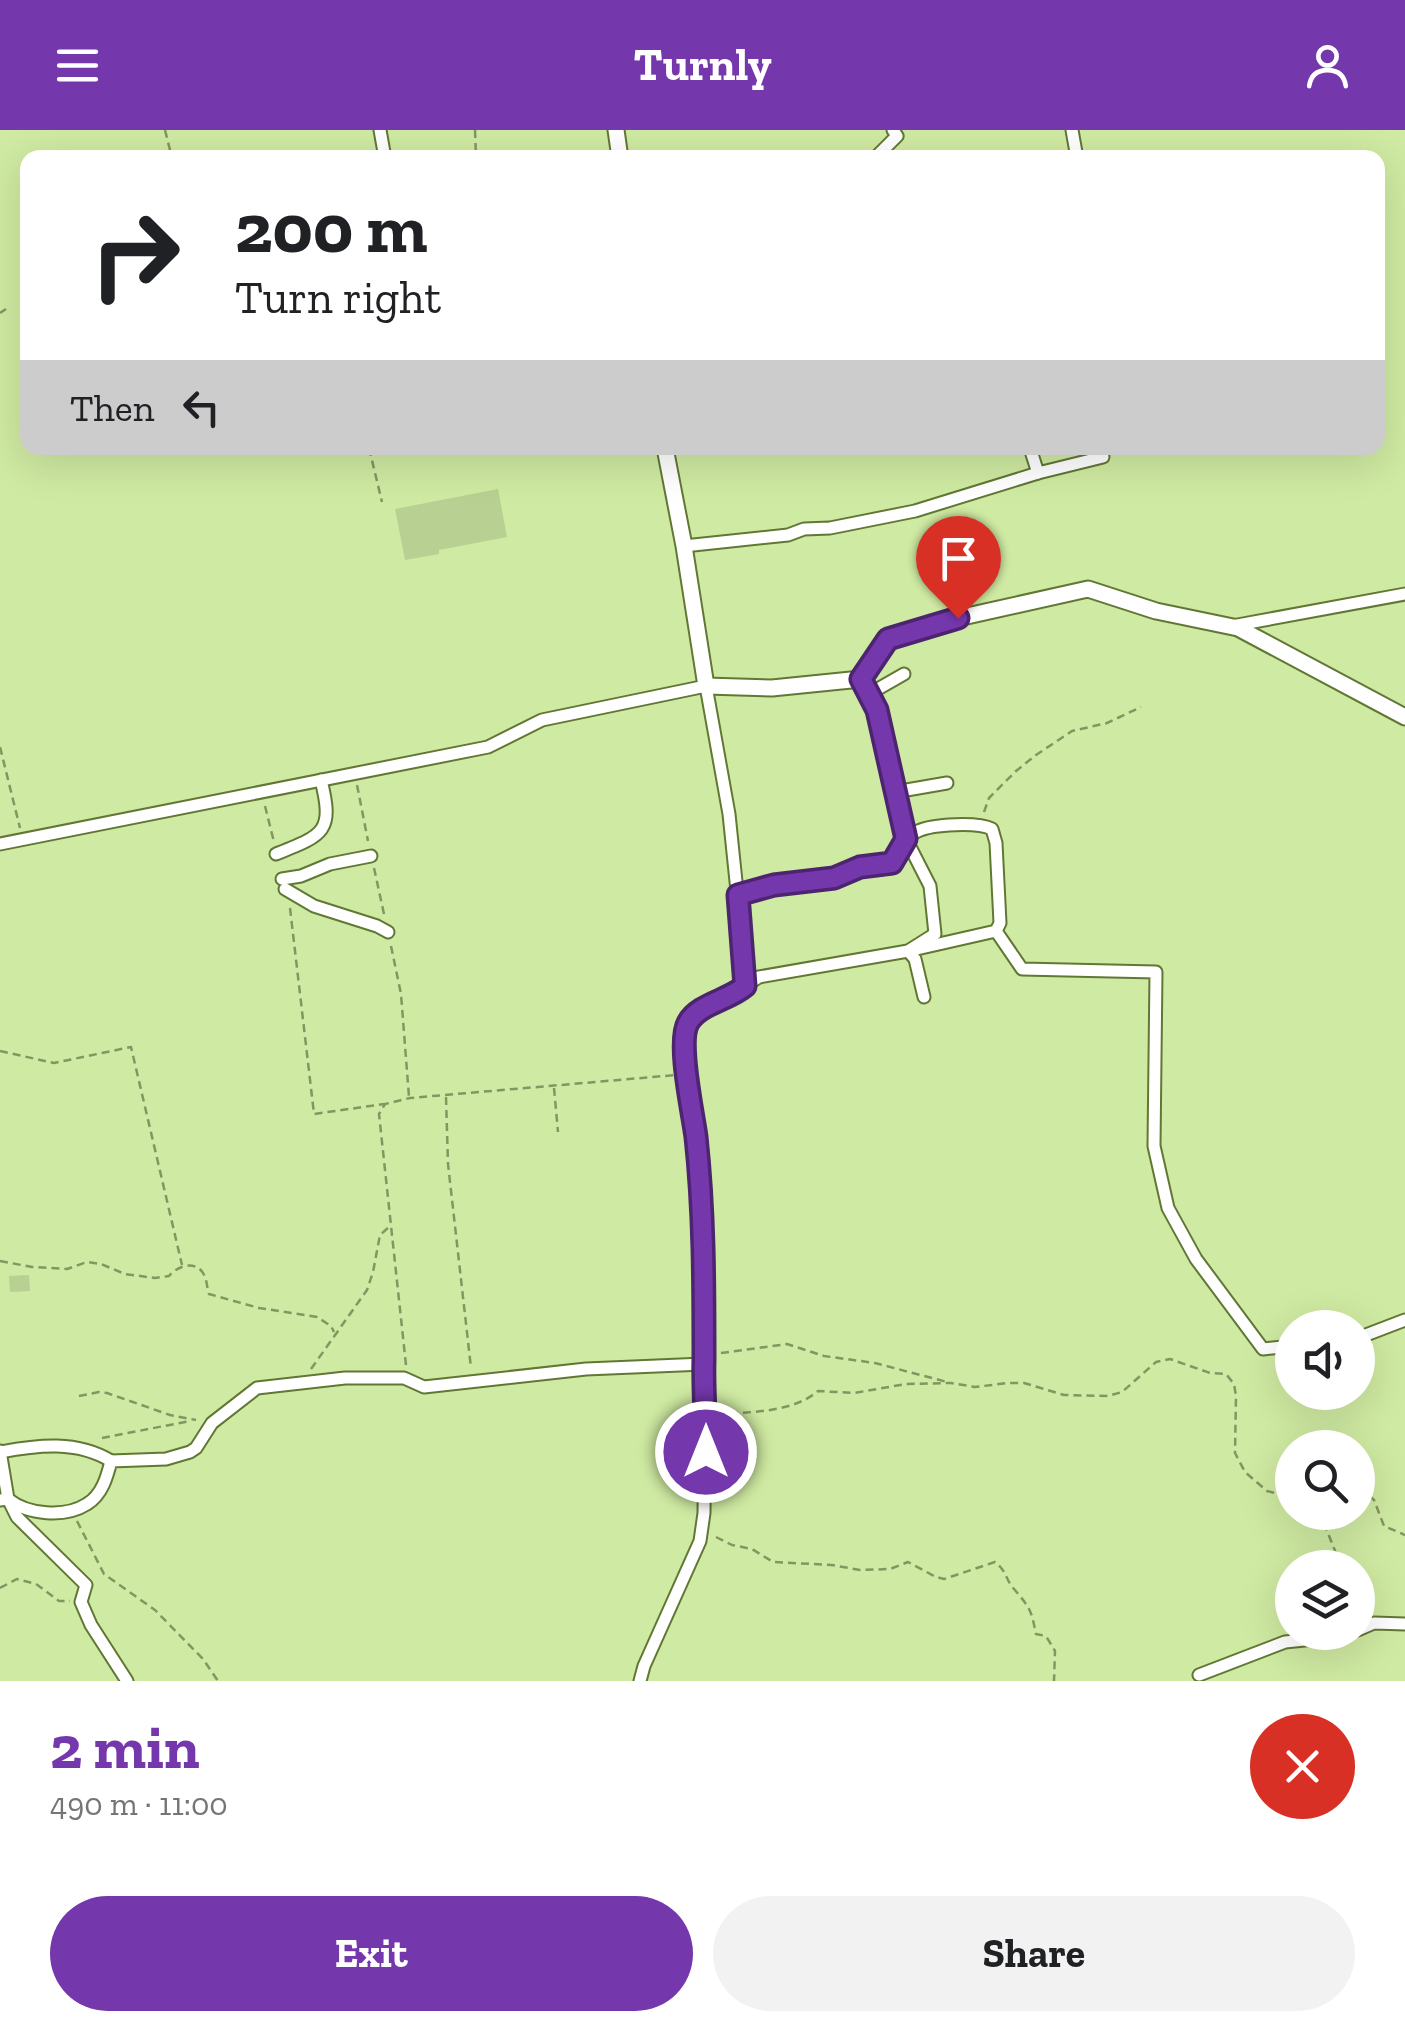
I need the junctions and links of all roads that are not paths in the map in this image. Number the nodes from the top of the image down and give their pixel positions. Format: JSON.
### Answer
{"nodes":[{"id":1,"x":893,"y":130,"type":"edge"},
{"id":2,"x":883,"y":150,"type":"edge"},
{"id":3,"x":665,"y":455,"type":"edge"},
{"id":4,"x":1032,"y":455,"type":"edge"},
{"id":5,"x":1103,"y":455,"type":"edge"},
{"id":6,"x":1038,"y":472,"type":"junction"},
{"id":7,"x":684,"y":546,"type":"junction"},
{"id":8,"x":1405,"y":594,"type":"edge"},
{"id":9,"x":1230,"y":626,"type":"junction"},
{"id":10,"x":904,"y":674,"type":"dead end"},
{"id":11,"x":706,"y":686,"type":"junction"},
{"id":12,"x":865,"y":686,"type":"junction"},
{"id":13,"x":1405,"y":717,"type":"edge"},
{"id":14,"x":321,"y":780,"type":"junction"},
{"id":15,"x":948,"y":782,"type":"dead end"},
{"id":16,"x":895,"y":792,"type":"junction"},
{"id":17,"x":906,"y":839,"type":"junction"},
{"id":18,"x":0,"y":844,"type":"edge"},
{"id":19,"x":276,"y":854,"type":"road end"},
{"id":20,"x":371,"y":856,"type":"dead end"},
{"id":21,"x":738,"y":895,"type":"junction"},
{"id":22,"x":388,"y":932,"type":"dead end"},
{"id":23,"x":996,"y":932,"type":"junction"},
{"id":24,"x":908,"y":951,"type":"junction"},
{"id":25,"x":745,"y":986,"type":"junction"},
{"id":26,"x":924,"y":997,"type":"dead end"},
{"id":27,"x":1405,"y":1320,"type":"edge"},
{"id":28,"x":1375,"y":1331,"type":"edge"},
{"id":29,"x":1275,"y":1348,"type":"edge"},
{"id":30,"x":704,"y":1364,"type":"junction"},
{"id":31,"x":0,"y":1451,"type":"edge"},
{"id":32,"x":111,"y":1462,"type":"junction"},
{"id":33,"x":4,"y":1499,"type":"edge"},
{"id":34,"x":1375,"y":1622,"type":"edge"},
{"id":35,"x":1405,"y":1624,"type":"edge"},
{"id":36,"x":1275,"y":1646,"type":"edge"},
{"id":37,"x":1199,"y":1676,"type":"dead end"},
{"id":38,"x":126,"y":1681,"type":"edge"},
{"id":39,"x":640,"y":1681,"type":"edge"}],
"edges":[{"from":1,"to":2,"type":"street"},
{"from":3,"to":7,"type":"street"},
{"from":4,"to":6,"type":"street"},
{"from":5,"to":6,"type":"street"},
{"from":6,"to":7,"type":"street"},
{"from":7,"to":11,"type":"street"},
{"from":8,"to":9,"type":"street"},
{"from":9,"to":12,"type":"street"},
{"from":9,"to":13,"type":"street"},
{"from":10,"to":12,"type":"street"},
{"from":11,"to":12,"type":"street"},
{"from":11,"to":14,"type":"street"},
{"from":11,"to":21,"type":"street"},
{"from":12,"to":16,"type":"street"},
{"from":14,"to":18,"type":"street"},
{"from":14,"to":19,"type":"street"},
{"from":15,"to":16,"type":"street"},
{"from":16,"to":17,"type":"street"},
{"from":17,"to":21,"type":"street"},
{"from":17,"to":23,"type":"street"},
{"from":17,"to":24,"type":"street"},
{"from":20,"to":22,"type":"street"},
{"from":21,"to":25,"type":"street"},
{"from":23,"to":24,"type":"street"},
{"from":23,"to":29,"type":"street"},
{"from":24,"to":25,"type":"street"},
{"from":24,"to":26,"type":"street"},
{"from":25,"to":30,"type":"street"},
{"from":27,"to":28,"type":"street"},
{"from":30,"to":32,"type":"street"},
{"from":30,"to":39,"type":"street"},
{"from":31,"to":32,"type":"street"},
{"from":31,"to":33,"type":"street"},
{"from":32,"to":33,"type":"street"},
{"from":33,"to":38,"type":"street"},
{"from":34,"to":35,"type":"street"},
{"from":36,"to":37,"type":"street"}]}
